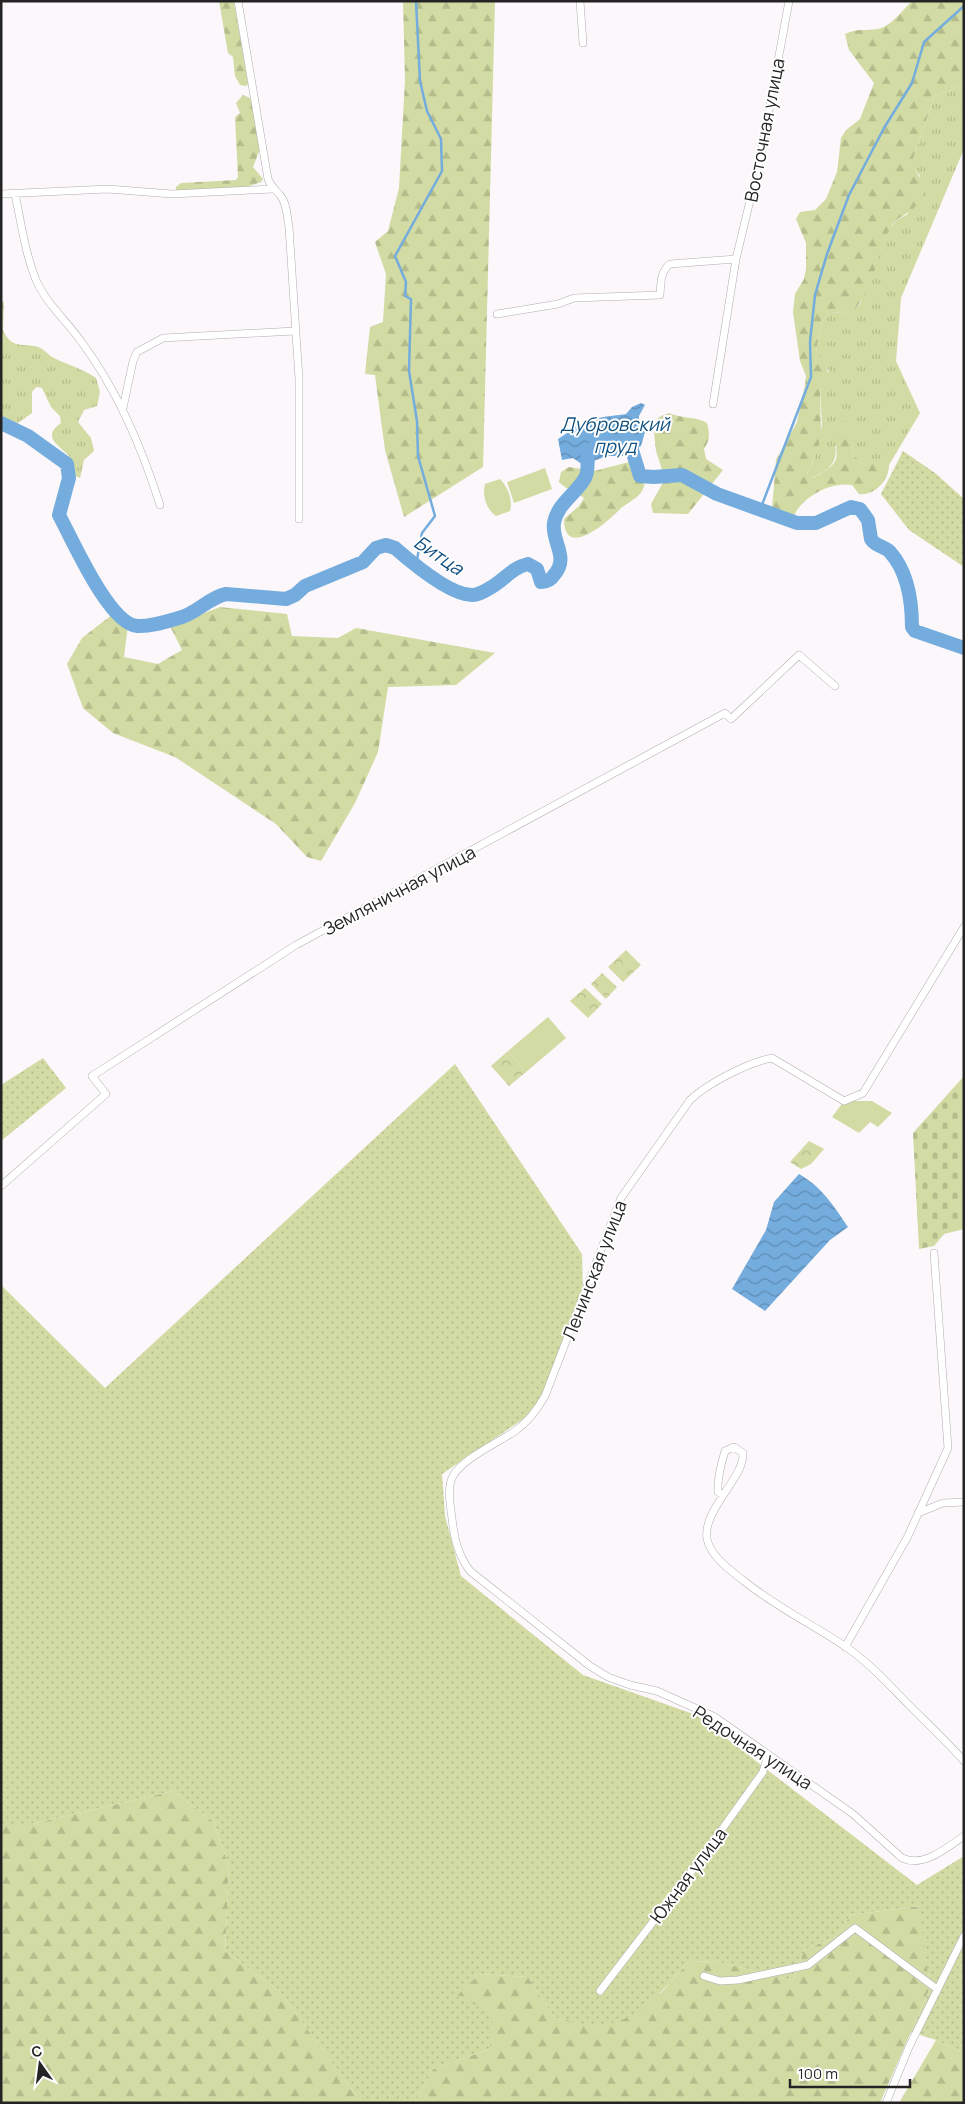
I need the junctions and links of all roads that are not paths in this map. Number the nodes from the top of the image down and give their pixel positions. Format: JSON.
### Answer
{"nodes":[{"id":1,"x":238,"y":1,"type":"edge"},
{"id":2,"x":580,"y":1,"type":"edge"},
{"id":3,"x":789,"y":1,"type":"edge"},
{"id":4,"x":582,"y":43,"type":"dead end"},
{"id":5,"x":272,"y":189,"type":"junction"},
{"id":6,"x":1,"y":194,"type":"edge"},
{"id":7,"x":15,"y":194,"type":"junction"},
{"id":8,"x":736,"y":259,"type":"junction"},
{"id":9,"x":496,"y":314,"type":"dead end"},
{"id":10,"x":294,"y":331,"type":"junction"},
{"id":11,"x":713,"y":404,"type":"dead end"},
{"id":12,"x":123,"y":408,"type":"junction"},
{"id":13,"x":160,"y":505,"type":"dead end"},
{"id":14,"x":298,"y":519,"type":"dead end"},
{"id":15,"x":835,"y":686,"type":"dead end"},
{"id":16,"x":964,"y":927,"type":"edge"},
{"id":17,"x":1,"y":1186,"type":"edge"},
{"id":18,"x":934,"y":1253,"type":"dead end"},
{"id":19,"x":475,"y":1456,"type":"joint"},
{"id":20,"x":722,"y":1494,"type":"junction"},
{"id":21,"x":927,"y":1494,"type":"junction"},
{"id":22,"x":964,"y":1502,"type":"edge"},
{"id":23,"x":939,"y":1505,"type":"junction"},
{"id":24,"x":918,"y":1513,"type":"junction"},
{"id":25,"x":845,"y":1647,"type":"junction"},
{"id":26,"x":768,"y":1755,"type":"junction"},
{"id":27,"x":964,"y":1761,"type":"edge"},
{"id":28,"x":964,"y":1836,"type":"edge"},
{"id":29,"x":964,"y":1936,"type":"edge"},
{"id":30,"x":704,"y":1976,"type":"dead end"},
{"id":31,"x":937,"y":1989,"type":"junction"},
{"id":32,"x":600,"y":1990,"type":"dead end"},
{"id":33,"x":886,"y":2103,"type":"edge"}],
"edges":[{"from":1,"to":5,"type":"street"},
{"from":2,"to":4,"type":"street"},
{"from":3,"to":8,"type":"street","name":"Восточная улица"},
{"from":5,"to":7,"type":"street"},
{"from":5,"to":10,"type":"street"},
{"from":6,"to":7,"type":"street"},
{"from":7,"to":12,"type":"street"},
{"from":8,"to":9,"type":"street"},
{"from":8,"to":11,"type":"street","name":"Восточная улица"},
{"from":10,"to":12,"type":"street"},
{"from":10,"to":14,"type":"street"},
{"from":12,"to":13,"type":"street"},
{"from":15,"to":17,"type":"street","name":"Земляничная улица"},
{"from":16,"to":19,"type":"street","name":"Ленинская улица"},
{"from":18,"to":21,"type":"street"},
{"from":19,"to":26,"type":"street","name":"Редочная улица"},
{"from":20,"to":20,"type":"street"},
{"from":20,"to":25,"type":"street"},
{"from":21,"to":23,"type":"street"},
{"from":21,"to":24,"type":"street"},
{"from":22,"to":23,"type":"street"},
{"from":23,"to":24,"type":"street"},
{"from":24,"to":25,"type":"street"},
{"from":25,"to":27,"type":"street"},
{"from":26,"to":28,"type":"street","name":"Редочная улица"},
{"from":26,"to":32,"type":"street","name":"Южная улица"},
{"from":29,"to":31,"type":"street"},
{"from":30,"to":31,"type":"street"},
{"from":31,"to":33,"type":"street"}]}
